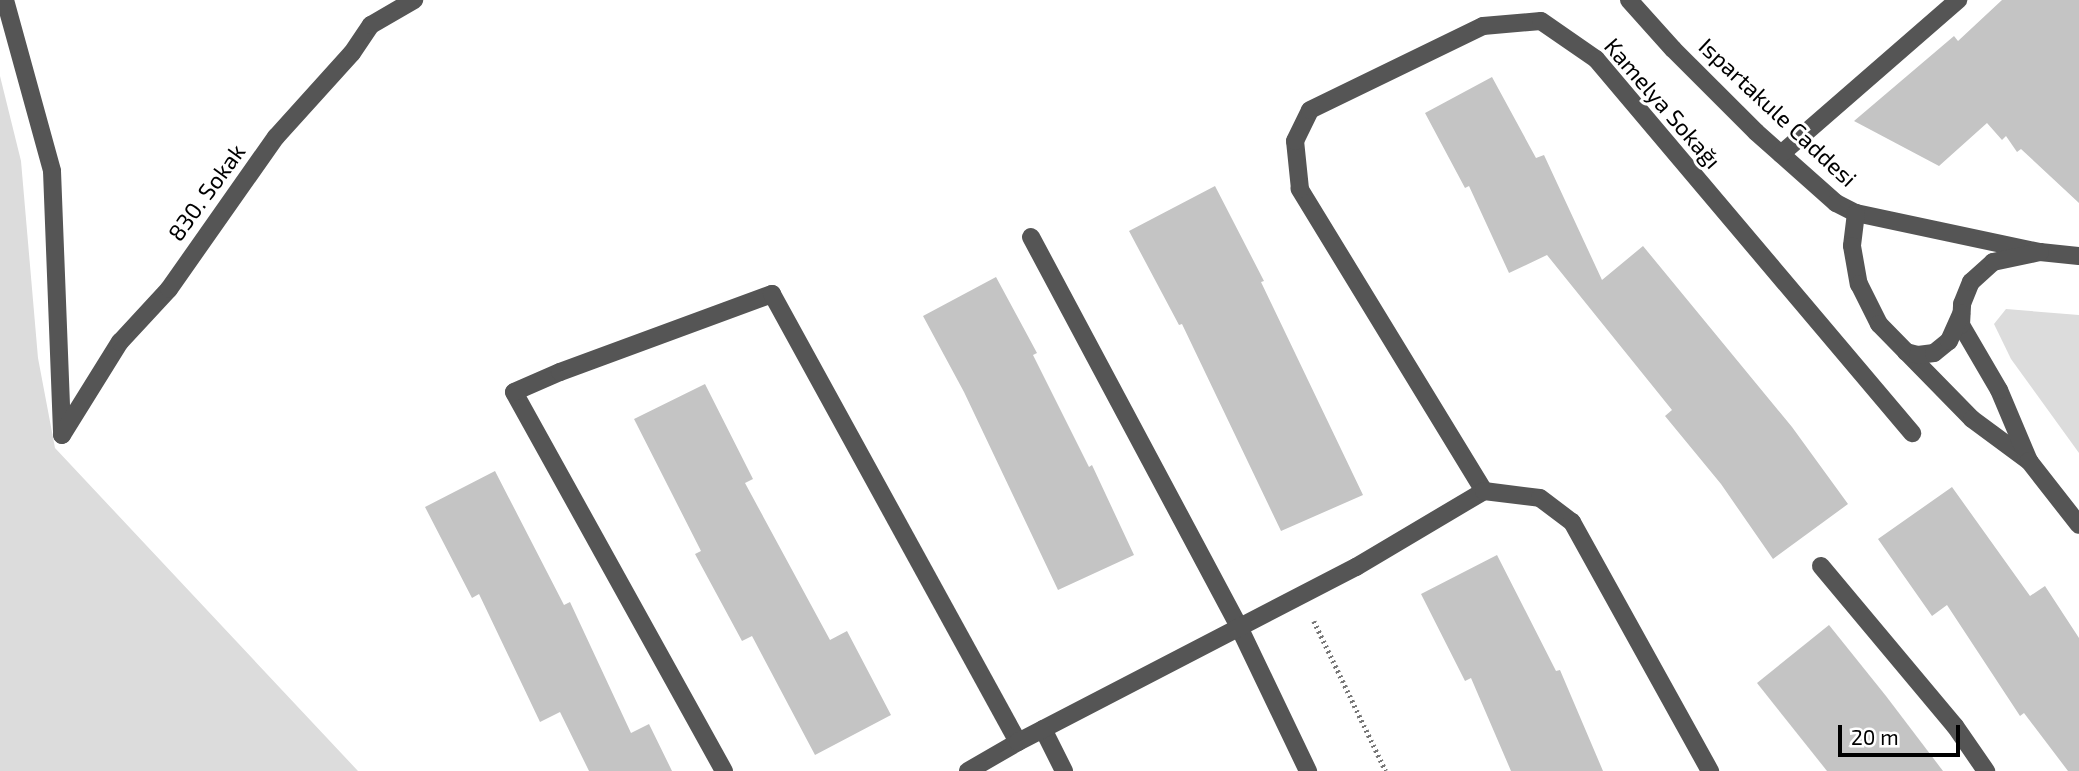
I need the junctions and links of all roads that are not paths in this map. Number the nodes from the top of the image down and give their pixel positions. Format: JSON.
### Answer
{"nodes":[{"id":1,"x":5,"y":0,"type":"edge"},
{"id":2,"x":1629,"y":0,"type":"edge"},
{"id":3,"x":1958,"y":0,"type":"edge"},
{"id":4,"x":406,"y":2,"type":"edge"},
{"id":5,"x":1781,"y":154,"type":"junction"},
{"id":6,"x":1856,"y":213,"type":"junction"},
{"id":7,"x":1031,"y":237,"type":"dead end"},
{"id":8,"x":2040,"y":252,"type":"junction"},
{"id":9,"x":2079,"y":256,"type":"edge"},
{"id":10,"x":1962,"y":311,"type":"junction"},
{"id":11,"x":1906,"y":352,"type":"junction"},
{"id":12,"x":1912,"y":433,"type":"dead end"},
{"id":13,"x":2029,"y":461,"type":"junction"},
{"id":14,"x":1485,"y":491,"type":"junction"},
{"id":15,"x":2079,"y":525,"type":"edge"},
{"id":16,"x":1821,"y":566,"type":"dead end"},
{"id":17,"x":1239,"y":628,"type":"junction"},
{"id":18,"x":1043,"y":729,"type":"junction"},
{"id":19,"x":1018,"y":742,"type":"junction"},
{"id":20,"x":724,"y":771,"type":"edge"},
{"id":21,"x":968,"y":771,"type":"edge"},
{"id":22,"x":1064,"y":771,"type":"edge"},
{"id":23,"x":1308,"y":771,"type":"edge"},
{"id":24,"x":1710,"y":771,"type":"edge"},
{"id":25,"x":1986,"y":771,"type":"edge"}],
"edges":[{"from":1,"to":4,"type":"street","name":"830. Sokak"},
{"from":2,"to":5,"type":"street","name":"Ispartakule Caddesi"},
{"from":3,"to":5,"type":"street"},
{"from":5,"to":6,"type":"street","name":"Ispartakule Caddesi"},
{"from":6,"to":8,"type":"street","name":"Ispartakule Caddesi"},
{"from":6,"to":11,"type":"street"},
{"from":7,"to":17,"type":"street"},
{"from":8,"to":9,"type":"street","name":"Ispartakule Caddesi"},
{"from":8,"to":10,"type":"street"},
{"from":10,"to":11,"type":"street"},
{"from":10,"to":13,"type":"street"},
{"from":11,"to":13,"type":"street"},
{"from":12,"to":14,"type":"street","name":"Kamelya Sokağı"},
{"from":13,"to":15,"type":"street"},
{"from":14,"to":17,"type":"street"},
{"from":14,"to":24,"type":"street"},
{"from":16,"to":25,"type":"street"},
{"from":17,"to":18,"type":"street"},
{"from":17,"to":23,"type":"street"},
{"from":18,"to":19,"type":"street"},
{"from":18,"to":22,"type":"street"},
{"from":19,"to":20,"type":"street"},
{"from":19,"to":21,"type":"street"}]}
